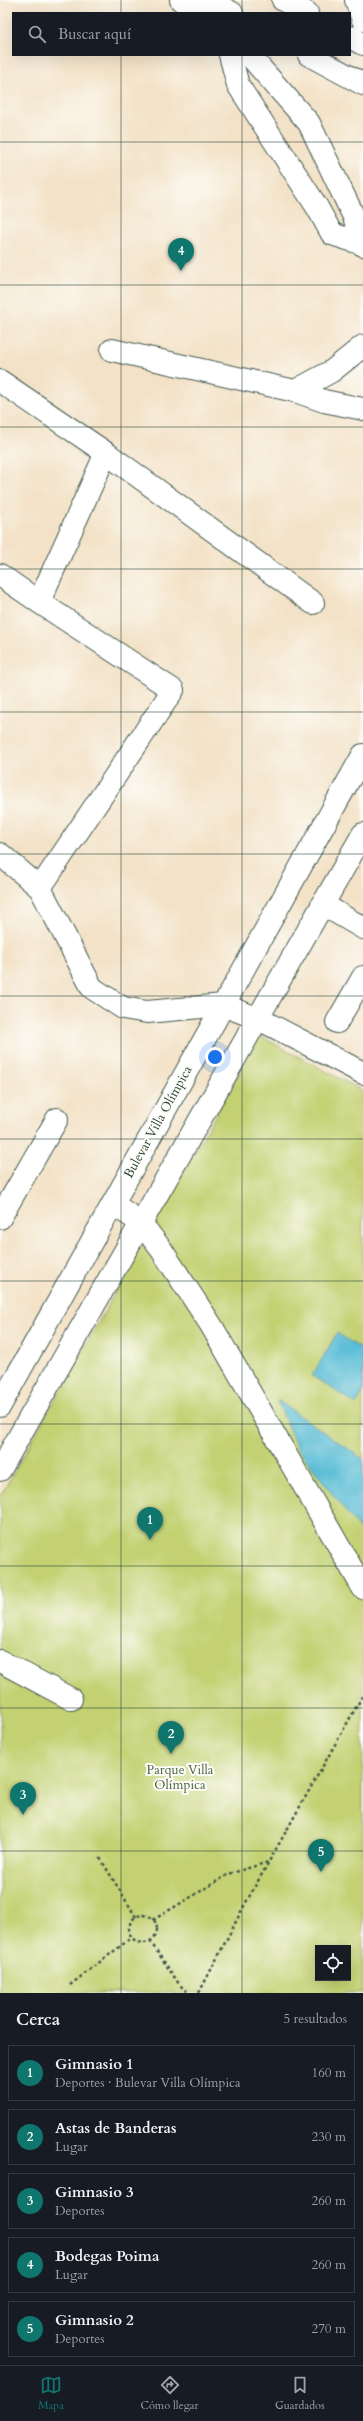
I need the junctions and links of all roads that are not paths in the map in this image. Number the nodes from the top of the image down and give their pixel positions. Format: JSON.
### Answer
{"nodes":[{"id":1,"x":181,"y":0,"type":"edge"},
{"id":2,"x":208,"y":0,"type":"edge"},
{"id":3,"x":283,"y":0,"type":"edge"},
{"id":4,"x":356,"y":0,"type":"edge"},
{"id":5,"x":196,"y":12,"type":"edge"},
{"id":6,"x":230,"y":12,"type":"edge"},
{"id":7,"x":304,"y":12,"type":"edge"},
{"id":8,"x":363,"y":20,"type":"edge"},
{"id":9,"x":351,"y":38,"type":"edge"},
{"id":10,"x":363,"y":44,"type":"edge"},
{"id":11,"x":230,"y":56,"type":"edge"},
{"id":12,"x":250,"y":56,"type":"edge"},
{"id":13,"x":311,"y":56,"type":"edge"},
{"id":14,"x":363,"y":84,"type":"edge"},
{"id":15,"x":363,"y":245,"type":"edge"},
{"id":16,"x":363,"y":346,"type":"edge"},
{"id":17,"x":112,"y":350,"type":"dead end"},
{"id":18,"x":0,"y":381,"type":"edge"},
{"id":19,"x":295,"y":391,"type":"junction"},
{"id":20,"x":363,"y":409,"type":"edge"},
{"id":21,"x":106,"y":453,"type":"junction"},
{"id":22,"x":0,"y":575,"type":"edge"},
{"id":23,"x":39,"y":602,"type":"junction"},
{"id":24,"x":313,"y":603,"type":"dead end"},
{"id":25,"x":363,"y":755,"type":"edge"},
{"id":26,"x":363,"y":834,"type":"edge"},
{"id":27,"x":0,"y":854,"type":"edge"},
{"id":28,"x":40,"y":888,"type":"junction"},
{"id":29,"x":322,"y":904,"type":"junction"},
{"id":30,"x":363,"y":928,"type":"edge"},
{"id":31,"x":363,"y":977,"type":"edge"},
{"id":32,"x":223,"y":1005,"type":"junction"},
{"id":33,"x":259,"y":1019,"type":"junction"},
{"id":34,"x":337,"y":1022,"type":"dead end"},
{"id":35,"x":363,"y":1073,"type":"edge"},
{"id":36,"x":57,"y":1119,"type":"dead end"},
{"id":37,"x":113,"y":1204,"type":"junction"},
{"id":38,"x":0,"y":1218,"type":"edge"},
{"id":39,"x":140,"y":1222,"type":"junction"},
{"id":40,"x":0,"y":1406,"type":"edge"},
{"id":41,"x":0,"y":1470,"type":"edge"},
{"id":42,"x":363,"y":1588,"type":"edge"},
{"id":43,"x":0,"y":1661,"type":"edge"},
{"id":44,"x":71,"y":1699,"type":"dead end"}],
"edges":[{"from":1,"to":5,"type":"main road"},
{"from":2,"to":6,"type":"main road"},
{"from":3,"to":7,"type":"main road"},
{"from":4,"to":8,"type":"main road"},
{"from":9,"to":10,"type":"main road"},
{"from":11,"to":15,"type":"main road"},
{"from":12,"to":15,"type":"main road"},
{"from":13,"to":14,"type":"main road"},
{"from":16,"to":19,"type":"main road"},
{"from":17,"to":19,"type":"main road"},
{"from":18,"to":21,"type":"main road"},
{"from":19,"to":20,"type":"main road"},
{"from":21,"to":23,"type":"main road"},
{"from":21,"to":24,"type":"main road"},
{"from":22,"to":23,"type":"main road"},
{"from":23,"to":28,"type":"main road"},
{"from":25,"to":32,"type":"main road","name":"Bulevar Villa Olímpica"},
{"from":26,"to":29,"type":"main road"},
{"from":27,"to":28,"type":"main road"},
{"from":28,"to":32,"type":"main road"},
{"from":29,"to":30,"type":"main road"},
{"from":29,"to":33,"type":"main road"},
{"from":31,"to":34,"type":"main road"},
{"from":32,"to":33,"type":"main road"},
{"from":32,"to":37,"type":"main road","name":"Bulevar Villa Olímpica"},
{"from":33,"to":35,"type":"main road"},
{"from":33,"to":39,"type":"main road"},
{"from":36,"to":38,"type":"main road"},
{"from":37,"to":39,"type":"main road"},
{"from":37,"to":40,"type":"main road","name":"Bulevar Villa Olímpica"},
{"from":39,"to":41,"type":"main road"},
{"from":39,"to":42,"type":"main road"},
{"from":43,"to":44,"type":"main road"}]}
